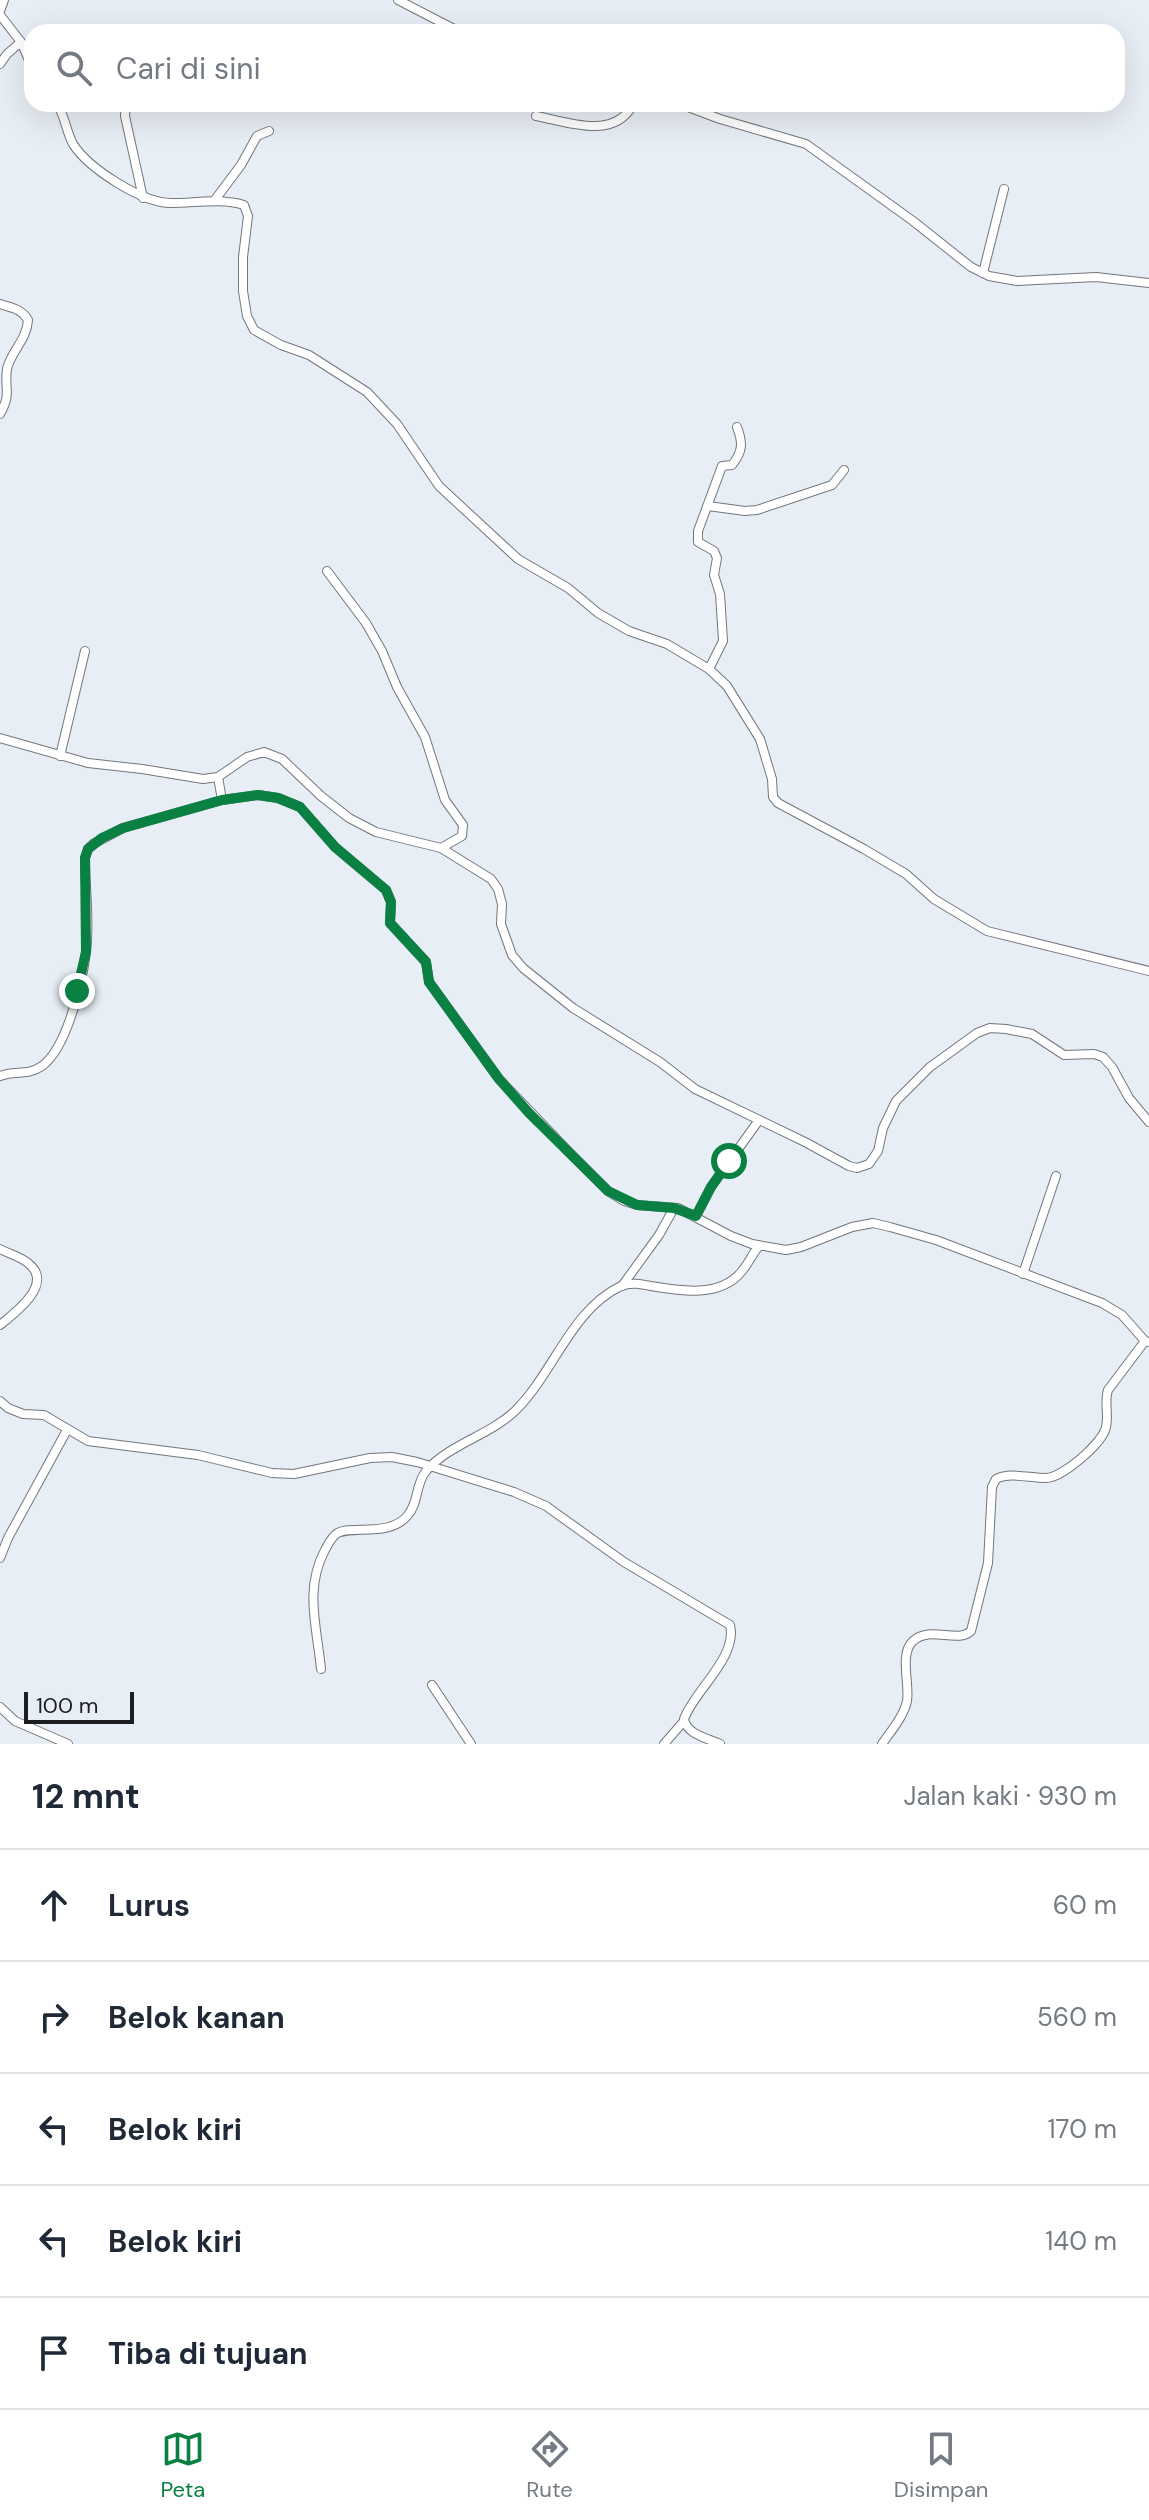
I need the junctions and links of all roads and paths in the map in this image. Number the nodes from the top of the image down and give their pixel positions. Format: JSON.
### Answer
{"nodes":[{"id":1,"x":4,"y":0,"type":"edge"},
{"id":2,"x":398,"y":0,"type":"edge"},
{"id":3,"x":0,"y":13,"type":"edge"},
{"id":4,"x":444,"y":24,"type":"edge"},
{"id":5,"x":21,"y":42,"type":"junction"},
{"id":6,"x":24,"y":49,"type":"edge"},
{"id":7,"x":0,"y":64,"type":"edge"},
{"id":8,"x":60,"y":112,"type":"edge"},
{"id":9,"x":125,"y":112,"type":"edge"},
{"id":10,"x":627,"y":112,"type":"edge"},
{"id":11,"x":701,"y":112,"type":"edge"},
{"id":12,"x":536,"y":116,"type":"dead end"},
{"id":13,"x":269,"y":131,"type":"dead end"},
{"id":14,"x":1004,"y":189,"type":"dead end"},
{"id":15,"x":143,"y":198,"type":"junction"},
{"id":16,"x":214,"y":201,"type":"junction"},
{"id":17,"x":983,"y":273,"type":"junction"},
{"id":18,"x":1149,"y":283,"type":"edge"},
{"id":19,"x":0,"y":304,"type":"edge"},
{"id":20,"x":0,"y":414,"type":"edge"},
{"id":21,"x":737,"y":427,"type":"dead end"},
{"id":22,"x":844,"y":470,"type":"dead end"},
{"id":23,"x":708,"y":506,"type":"junction"},
{"id":24,"x":327,"y":571,"type":"dead end"},
{"id":25,"x":85,"y":651,"type":"dead end"},
{"id":26,"x":709,"y":669,"type":"junction"},
{"id":27,"x":0,"y":738,"type":"edge"},
{"id":28,"x":60,"y":756,"type":"junction"},
{"id":29,"x":218,"y":777,"type":"junction"},
{"id":30,"x":222,"y":800,"type":"junction"},
{"id":31,"x":441,"y":848,"type":"junction"},
{"id":32,"x":1149,"y":971,"type":"edge"},
{"id":33,"x":0,"y":1076,"type":"edge"},
{"id":34,"x":759,"y":1120,"type":"junction"},
{"id":35,"x":1149,"y":1122,"type":"edge"},
{"id":36,"x":1056,"y":1176,"type":"dead end"},
{"id":37,"x":674,"y":1208,"type":"junction"},
{"id":38,"x":696,"y":1216,"type":"junction"},
{"id":39,"x":759,"y":1246,"type":"junction"},
{"id":40,"x":0,"y":1249,"type":"edge"},
{"id":41,"x":1023,"y":1274,"type":"junction"},
{"id":42,"x":622,"y":1286,"type":"junction"},
{"id":43,"x":0,"y":1325,"type":"edge"},
{"id":44,"x":1147,"y":1341,"type":"edge"},
{"id":45,"x":0,"y":1401,"type":"edge"},
{"id":46,"x":67,"y":1430,"type":"junction"},
{"id":47,"x":431,"y":1467,"type":"junction"},
{"id":48,"x":0,"y":1558,"type":"edge"},
{"id":49,"x":321,"y":1669,"type":"dead end"},
{"id":50,"x":432,"y":1685,"type":"dead end"},
{"id":51,"x":0,"y":1707,"type":"edge"},
{"id":52,"x":684,"y":1721,"type":"junction"},
{"id":53,"x":68,"y":1744,"type":"edge"},
{"id":54,"x":471,"y":1744,"type":"edge"},
{"id":55,"x":664,"y":1744,"type":"edge"},
{"id":56,"x":720,"y":1744,"type":"edge"},
{"id":57,"x":882,"y":1744,"type":"edge"}],
"edges":[{"from":1,"to":3,"type":"street"},
{"from":2,"to":4,"type":"street"},
{"from":3,"to":5,"type":"street"},
{"from":5,"to":6,"type":"street"},
{"from":5,"to":7,"type":"street"},
{"from":8,"to":15,"type":"street"},
{"from":9,"to":15,"type":"street"},
{"from":10,"to":12,"type":"street"},
{"from":11,"to":17,"type":"street"},
{"from":13,"to":16,"type":"street"},
{"from":14,"to":17,"type":"street"},
{"from":15,"to":16,"type":"street"},
{"from":16,"to":26,"type":"street"},
{"from":17,"to":18,"type":"street"},
{"from":19,"to":20,"type":"street"},
{"from":21,"to":23,"type":"street"},
{"from":22,"to":23,"type":"street"},
{"from":23,"to":26,"type":"street"},
{"from":24,"to":31,"type":"street"},
{"from":25,"to":28,"type":"street"},
{"from":26,"to":32,"type":"street"},
{"from":27,"to":28,"type":"street"},
{"from":28,"to":29,"type":"street"},
{"from":29,"to":30,"type":"street"},
{"from":29,"to":31,"type":"street"},
{"from":30,"to":33,"type":"street"},
{"from":30,"to":37,"type":"street"},
{"from":31,"to":34,"type":"street"},
{"from":34,"to":35,"type":"street"},
{"from":34,"to":38,"type":"street"},
{"from":36,"to":41,"type":"street"},
{"from":37,"to":38,"type":"street"},
{"from":37,"to":42,"type":"street"},
{"from":38,"to":39,"type":"street"},
{"from":39,"to":41,"type":"street"},
{"from":39,"to":42,"type":"street"},
{"from":40,"to":43,"type":"street"},
{"from":41,"to":44,"type":"street"},
{"from":42,"to":47,"type":"street"},
{"from":44,"to":57,"type":"street"},
{"from":45,"to":46,"type":"street"},
{"from":46,"to":47,"type":"street"},
{"from":46,"to":48,"type":"street"},
{"from":47,"to":49,"type":"street"},
{"from":47,"to":52,"type":"street"},
{"from":50,"to":54,"type":"street"},
{"from":51,"to":53,"type":"street"},
{"from":52,"to":55,"type":"street"},
{"from":52,"to":56,"type":"street"}]}
